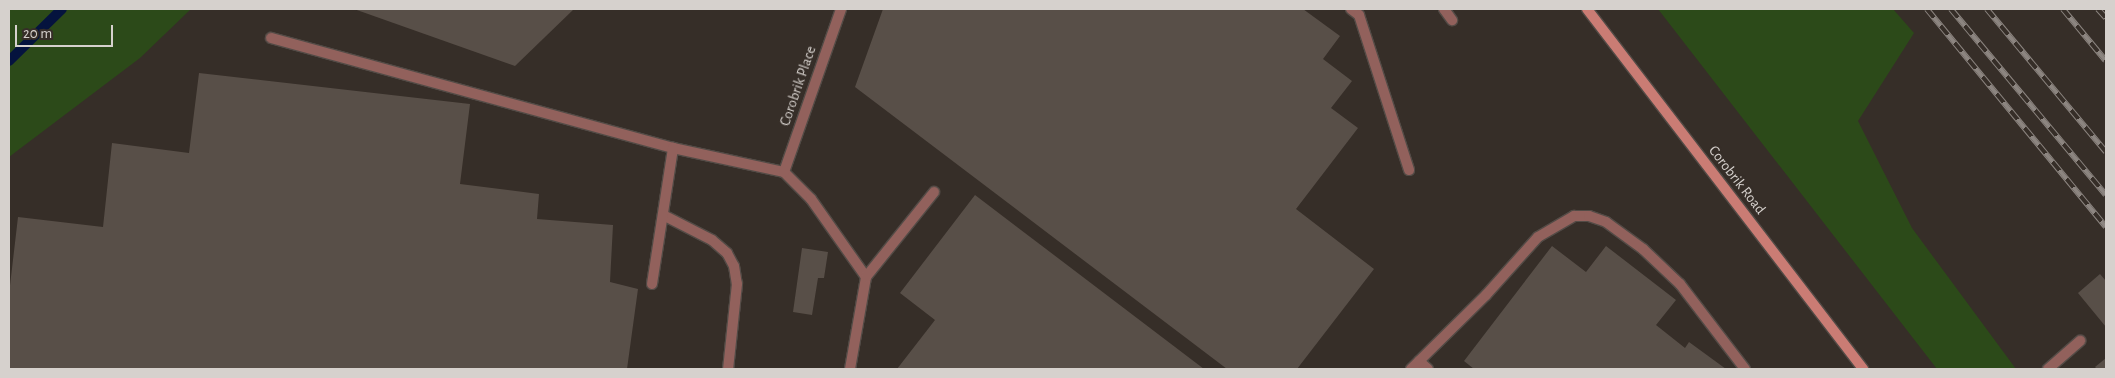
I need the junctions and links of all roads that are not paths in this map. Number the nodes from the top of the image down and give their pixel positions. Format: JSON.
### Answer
{"nodes":[{"id":1,"x":841,"y":9,"type":"edge"},
{"id":2,"x":1352,"y":9,"type":"edge"},
{"id":3,"x":1444,"y":9,"type":"edge"},
{"id":4,"x":1587,"y":9,"type":"edge"},
{"id":5,"x":1452,"y":20,"type":"dead end"},
{"id":6,"x":271,"y":38,"type":"dead end"},
{"id":7,"x":673,"y":148,"type":"junction"},
{"id":8,"x":1409,"y":170,"type":"dead end"},
{"id":9,"x":784,"y":172,"type":"junction"},
{"id":10,"x":934,"y":192,"type":"dead end"},
{"id":11,"x":663,"y":215,"type":"junction"},
{"id":12,"x":866,"y":276,"type":"junction"},
{"id":13,"x":652,"y":284,"type":"dead end"},
{"id":14,"x":2080,"y":341,"type":"dead end"},
{"id":15,"x":1419,"y":361,"type":"junction"},
{"id":16,"x":728,"y":369,"type":"edge"},
{"id":17,"x":850,"y":369,"type":"edge"},
{"id":18,"x":1411,"y":369,"type":"edge"},
{"id":19,"x":1428,"y":369,"type":"edge"},
{"id":20,"x":1745,"y":369,"type":"edge"},
{"id":21,"x":1863,"y":369,"type":"edge"},
{"id":22,"x":2048,"y":369,"type":"edge"}],
"edges":[{"from":1,"to":9,"type":"lane","name":"Corobrik Place"},
{"from":2,"to":8,"type":"lane"},
{"from":3,"to":5,"type":"lane"},
{"from":4,"to":21,"type":"street","name":"Corobrik Road"},
{"from":6,"to":7,"type":"lane"},
{"from":7,"to":9,"type":"lane"},
{"from":7,"to":11,"type":"lane"},
{"from":9,"to":12,"type":"lane"},
{"from":10,"to":12,"type":"lane"},
{"from":11,"to":13,"type":"lane"},
{"from":11,"to":16,"type":"lane"},
{"from":12,"to":17,"type":"lane"},
{"from":14,"to":22,"type":"lane"},
{"from":15,"to":18,"type":"lane"},
{"from":15,"to":19,"type":"lane"},
{"from":15,"to":20,"type":"lane"}]}
